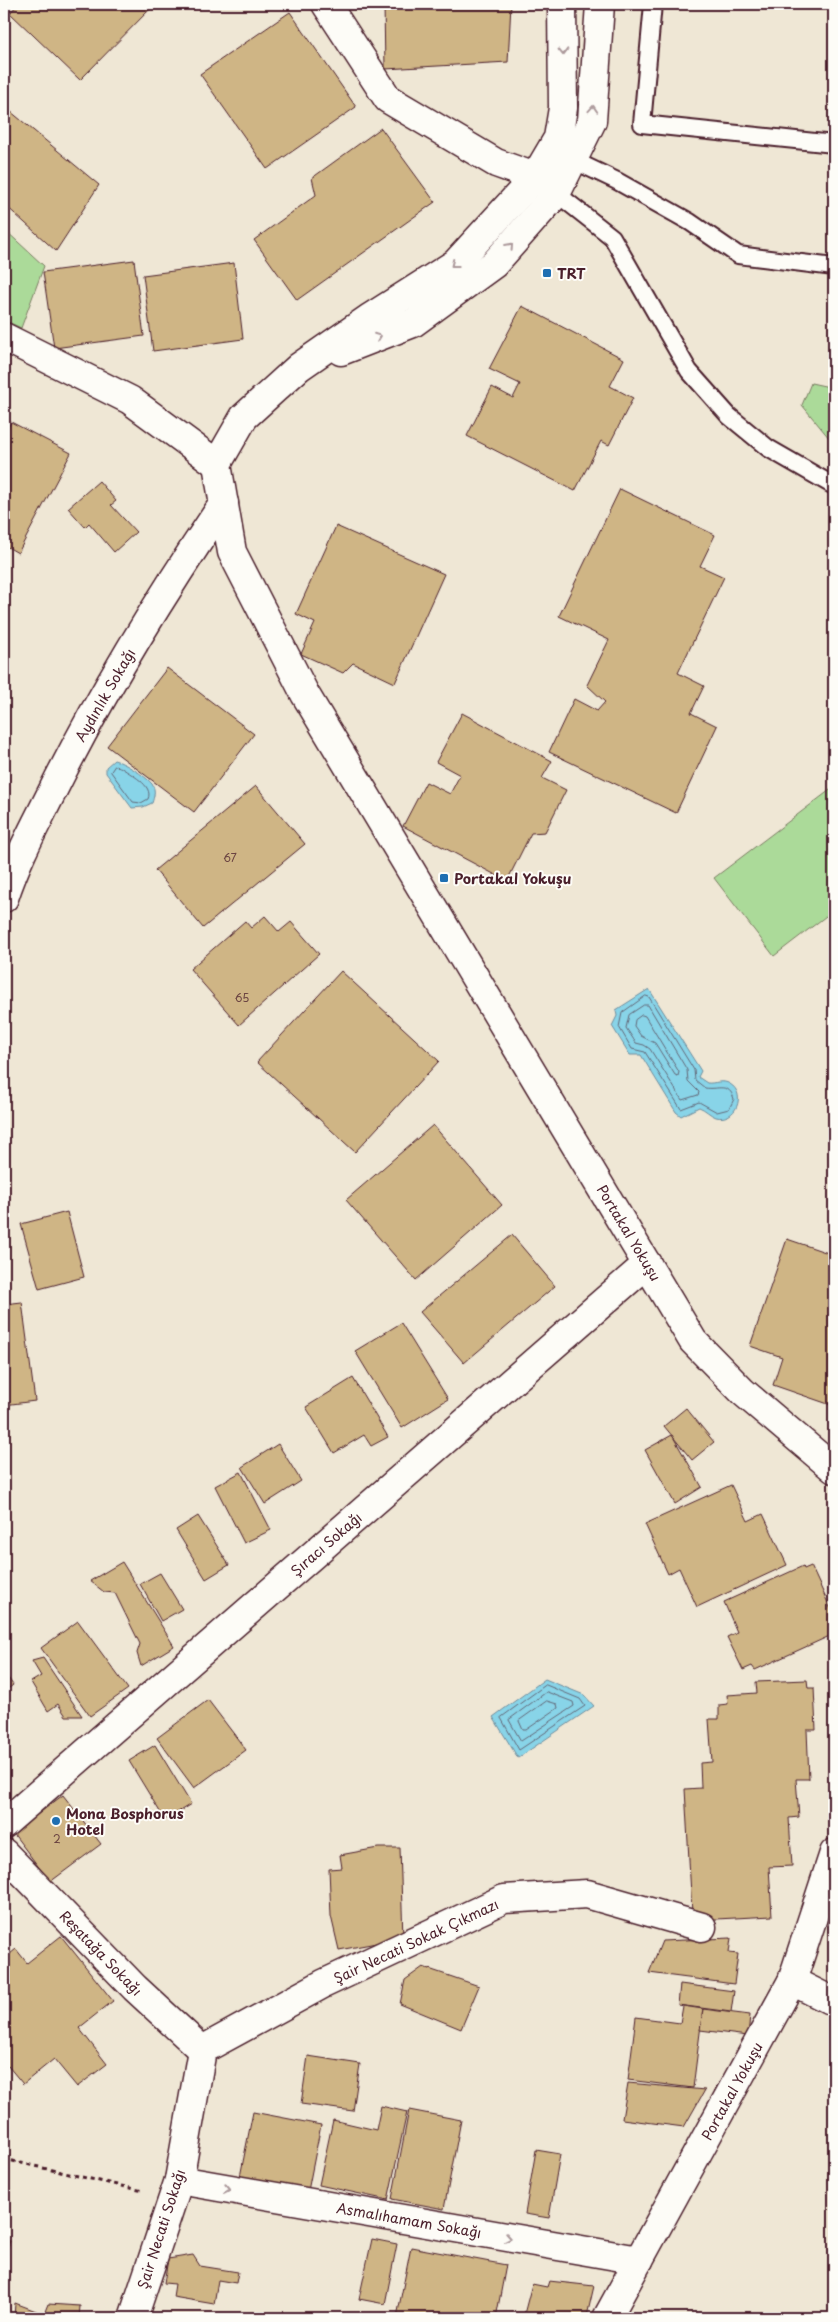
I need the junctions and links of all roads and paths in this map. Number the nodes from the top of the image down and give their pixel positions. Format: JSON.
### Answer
{"nodes":[{"id":1,"x":326,"y":4,"type":"edge"},
{"id":2,"x":562,"y":4,"type":"edge"},
{"id":3,"x":600,"y":4,"type":"edge"},
{"id":4,"x":653,"y":4,"type":"edge"},
{"id":5,"x":834,"y":144,"type":"edge"},
{"id":6,"x":573,"y":160,"type":"junction"},
{"id":7,"x":535,"y":177,"type":"junction"},
{"id":8,"x":556,"y":194,"type":"junction"},
{"id":9,"x":834,"y":266,"type":"edge"},
{"id":10,"x":4,"y":337,"type":"edge"},
{"id":11,"x":300,"y":367,"type":"junction"},
{"id":12,"x":217,"y":464,"type":"junction"},
{"id":13,"x":834,"y":486,"type":"edge"},
{"id":14,"x":224,"y":503,"type":"junction"},
{"id":15,"x":4,"y":898,"type":"edge"},
{"id":16,"x":647,"y":1264,"type":"junction"},
{"id":17,"x":834,"y":1469,"type":"edge"},
{"id":18,"x":4,"y":1824,"type":"edge"},
{"id":19,"x":4,"y":1853,"type":"edge"},
{"id":20,"x":834,"y":1853,"type":"edge"},
{"id":21,"x":702,"y":1927,"type":"dead end"},
{"id":22,"x":792,"y":1982,"type":"junction"},
{"id":23,"x":834,"y":2002,"type":"edge"},
{"id":24,"x":202,"y":2050,"type":"junction"},
{"id":25,"x":4,"y":2159,"type":"edge"},
{"id":26,"x":176,"y":2189,"type":"junction"},
{"id":27,"x":639,"y":2260,"type":"junction"},
{"id":28,"x":132,"y":2318,"type":"edge"},
{"id":29,"x":607,"y":2318,"type":"edge"}],
"edges":[{"from":1,"to":7,"type":"street"},
{"from":2,"to":7,"type":"street","one_way":true},
{"from":6,"to":3,"type":"street","one_way":true},
{"from":4,"to":5,"type":"lane"},
{"from":6,"to":8,"type":"street"},
{"from":6,"to":9,"type":"lane"},
{"from":7,"to":8,"type":"lane"},
{"from":7,"to":11,"type":"street","one_way":true},
{"from":11,"to":8,"type":"street","one_way":true},
{"from":8,"to":13,"type":"lane"},
{"from":10,"to":12,"type":"street"},
{"from":11,"to":12,"type":"street"},
{"from":12,"to":14,"type":"street","name":"Portakal Yokuşu"},
{"from":14,"to":15,"type":"street","name":"Aydınlık Sokağı"},
{"from":14,"to":16,"type":"street","name":"Portakal Yokuşu"},
{"from":16,"to":17,"type":"street","name":"Portakal Yokuşu"},
{"from":16,"to":18,"type":"street","name":"Şıracı Sokağı"},
{"from":19,"to":24,"type":"street","name":"Reşatağa Sokağı"},
{"from":20,"to":22,"type":"street","name":"Portakal Yokuşu"},
{"from":21,"to":24,"type":"street","name":"Şair Necati Sokak Çıkmazı"},
{"from":22,"to":23,"type":"street"},
{"from":22,"to":27,"type":"street","name":"Portakal Yokuşu"},
{"from":24,"to":26,"type":"street","name":"Şair Necati Sokağı"},
{"from":25,"to":26,"type":"path"},
{"from":26,"to":27,"type":"street","name":"Asmalıhamam Sokağı","one_way":true},
{"from":26,"to":28,"type":"street","name":"Şair Necati Sokağı"},
{"from":27,"to":29,"type":"street","name":"Portakal Yokuşu"}]}
